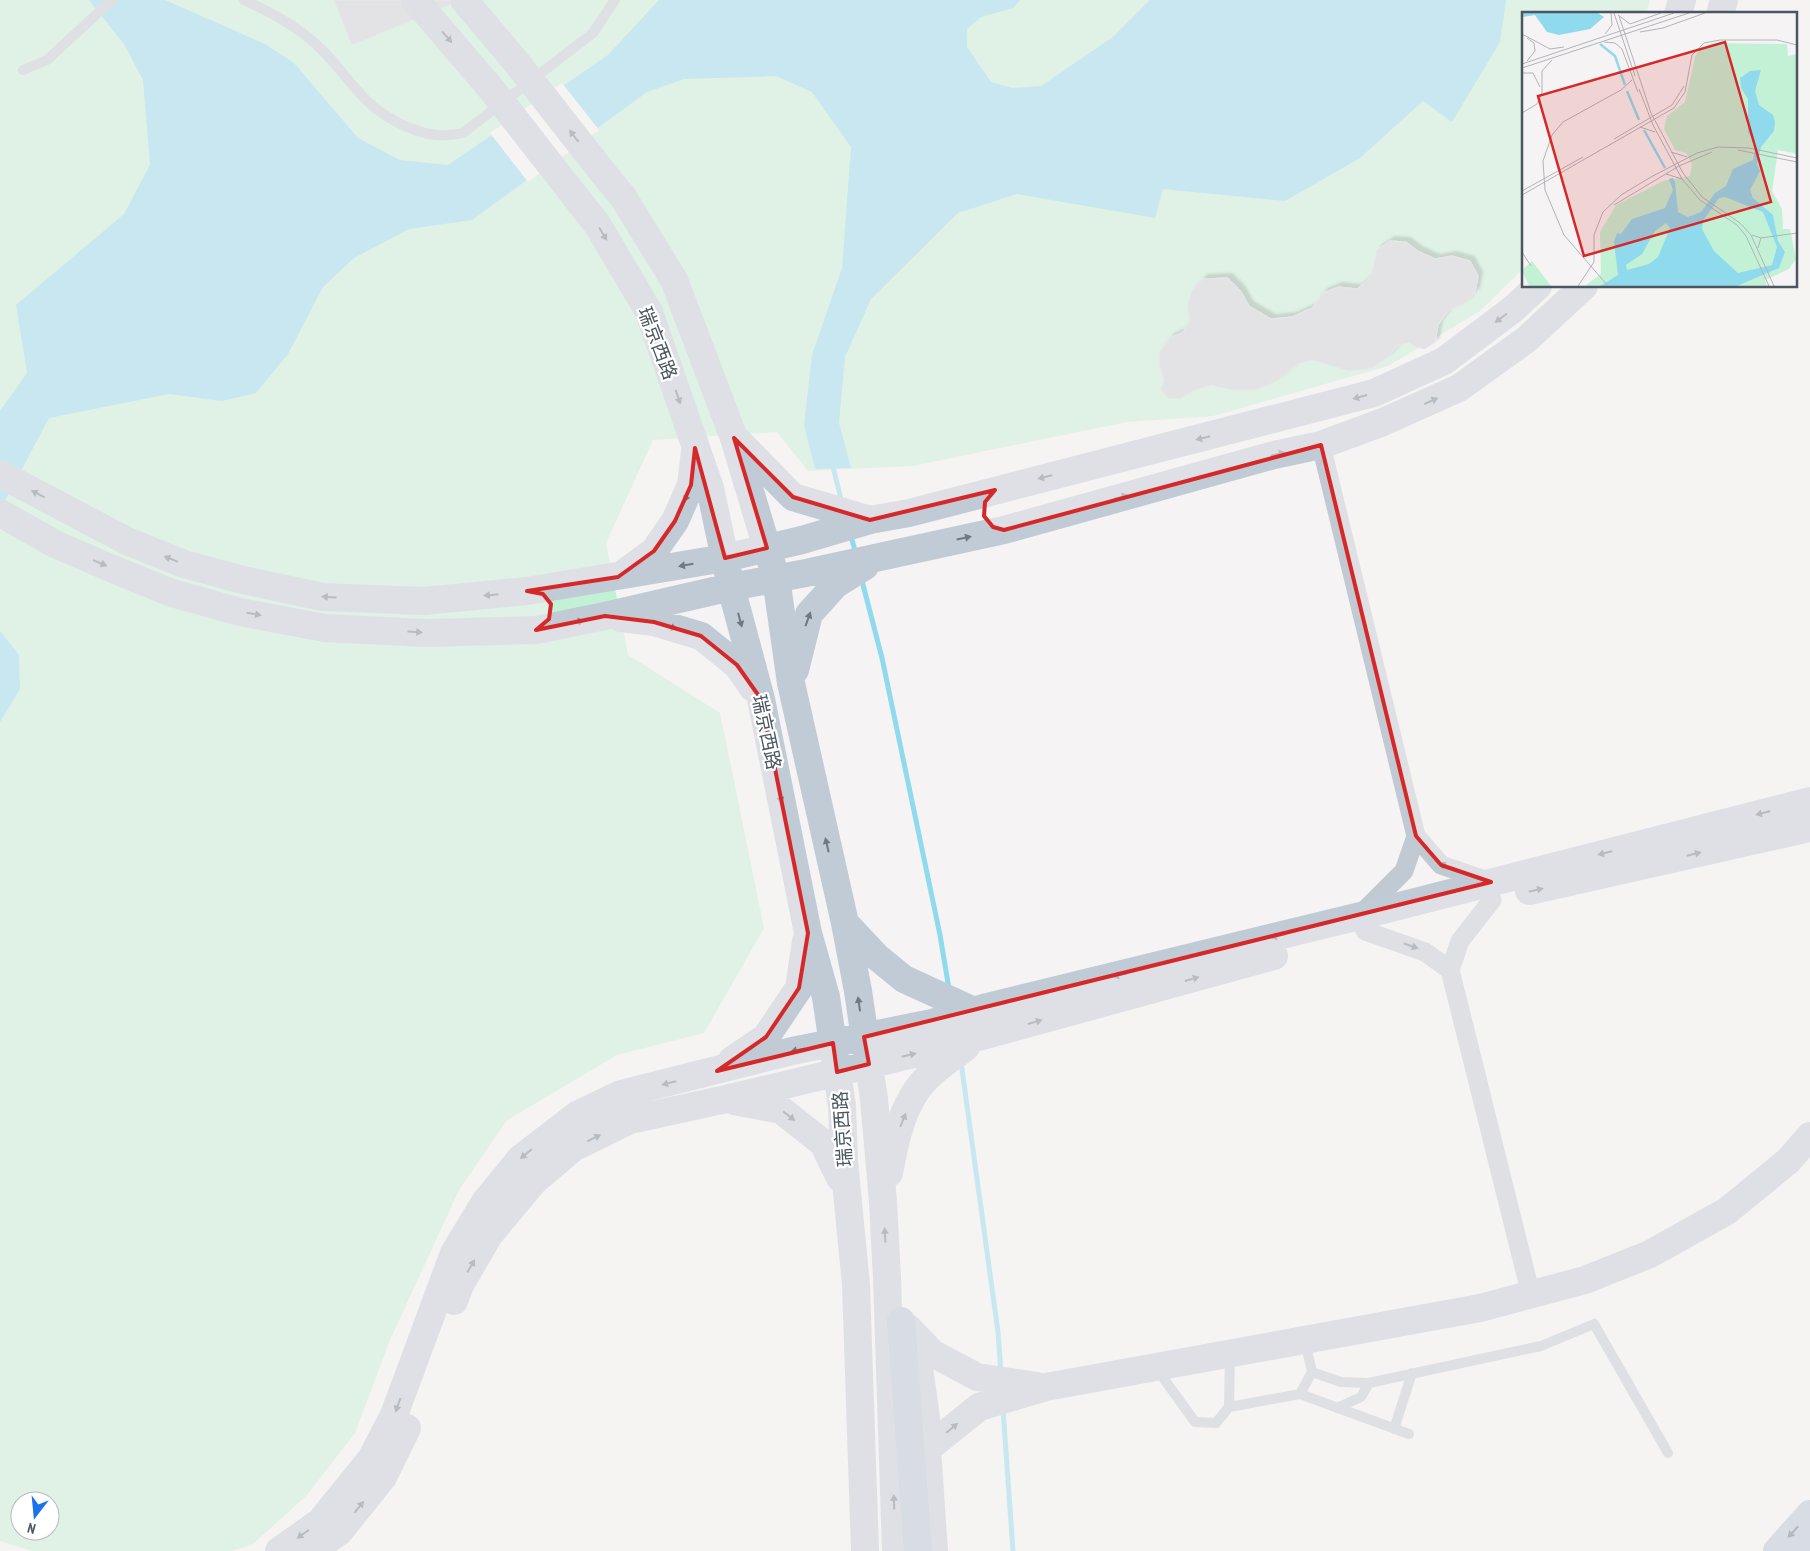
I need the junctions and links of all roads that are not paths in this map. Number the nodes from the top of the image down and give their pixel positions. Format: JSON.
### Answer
{"nodes":[{"id":1,"x":112,"y":0,"type":"edge"},
{"id":2,"x":244,"y":0,"type":"edge"},
{"id":3,"x":415,"y":0,"type":"edge"},
{"id":4,"x":464,"y":0,"type":"edge"},
{"id":5,"x":615,"y":0,"type":"edge"},
{"id":6,"x":23,"y":70,"type":"dead end"},
{"id":7,"x":1536,"y":288,"type":"edge"},
{"id":8,"x":1582,"y":288,"type":"edge"},
{"id":9,"x":734,"y":438,"type":"junction"},
{"id":10,"x":1321,"y":445,"type":"junction"},
{"id":11,"x":695,"y":448,"type":"junction"},
{"id":12,"x":0,"y":474,"type":"edge"},
{"id":13,"x":995,"y":490,"type":"junction"},
{"id":14,"x":0,"y":513,"type":"edge"},
{"id":15,"x":870,"y":520,"type":"junction"},
{"id":16,"x":1004,"y":530,"type":"junction"},
{"id":17,"x":767,"y":548,"type":"junction"},
{"id":18,"x":878,"y":557,"type":"junction"},
{"id":19,"x":726,"y":558,"type":"junction"},
{"id":20,"x":618,"y":577,"type":"junction"},
{"id":21,"x":776,"y":578,"type":"junction"},
{"id":22,"x":731,"y":587,"type":"junction"},
{"id":23,"x":527,"y":591,"type":"junction"},
{"id":24,"x":605,"y":616,"type":"junction"},
{"id":25,"x":536,"y":630,"type":"junction"},
{"id":26,"x":791,"y":683,"type":"junction"},
{"id":27,"x":761,"y":699,"type":"junction"},
{"id":28,"x":1810,"y":801,"type":"edge"},
{"id":29,"x":1810,"y":828,"type":"edge"},
{"id":30,"x":1416,"y":836,"type":"junction"},
{"id":31,"x":1492,"y":891,"type":"junction"},
{"id":32,"x":845,"y":923,"type":"junction"},
{"id":33,"x":1362,"y":923,"type":"junction"},
{"id":34,"x":808,"y":932,"type":"junction"},
{"id":35,"x":1450,"y":970,"type":"junction"},
{"id":36,"x":980,"y":1009,"type":"junction"},
{"id":37,"x":864,"y":1037,"type":"junction"},
{"id":38,"x":833,"y":1043,"type":"junction"},
{"id":39,"x":935,"y":1047,"type":"junction"},
{"id":40,"x":869,"y":1064,"type":"junction"},
{"id":41,"x":717,"y":1071,"type":"junction"},
{"id":42,"x":837,"y":1072,"type":"junction"},
{"id":43,"x":726,"y":1099,"type":"junction"},
{"id":44,"x":1810,"y":1136,"type":"edge"},
{"id":45,"x":846,"y":1191,"type":"junction"},
{"id":46,"x":883,"y":1202,"type":"junction"},
{"id":47,"x":887,"y":1278,"type":"junction"},
{"id":48,"x":1531,"y":1294,"type":"junction"},
{"id":49,"x":901,"y":1321,"type":"junction"},
{"id":50,"x":1305,"y":1340,"type":"junction"},
{"id":51,"x":1230,"y":1354,"type":"junction"},
{"id":52,"x":1155,"y":1367,"type":"junction"},
{"id":53,"x":1312,"y":1372,"type":"junction"},
{"id":54,"x":1412,"y":1373,"type":"junction"},
{"id":55,"x":1369,"y":1383,"type":"junction"},
{"id":56,"x":1045,"y":1388,"type":"junction"},
{"id":57,"x":1300,"y":1394,"type":"junction"},
{"id":58,"x":1229,"y":1407,"type":"junction"},
{"id":59,"x":1337,"y":1408,"type":"junction"},
{"id":60,"x":1394,"y":1429,"type":"junction"},
{"id":61,"x":1410,"y":1434,"type":"dead end"},
{"id":62,"x":927,"y":1449,"type":"junction"},
{"id":63,"x":1668,"y":1453,"type":"dead end"},
{"id":64,"x":1810,"y":1514,"type":"edge"},
{"id":65,"x":279,"y":1551,"type":"edge"},
{"id":66,"x":311,"y":1551,"type":"edge"},
{"id":67,"x":866,"y":1551,"type":"edge"},
{"id":68,"x":896,"y":1551,"type":"edge"},
{"id":69,"x":918,"y":1551,"type":"edge"},
{"id":70,"x":934,"y":1551,"type":"edge"},
{"id":71,"x":1777,"y":1551,"type":"edge"}],
"edges":[{"from":1,"to":6,"type":"lane"},
{"from":2,"to":5,"type":"lane"},
{"from":3,"to":11,"type":"street","name":"瑞京西路","one_way":true,"bridge":true},
{"from":9,"to":4,"type":"street","name":"瑞京西路","one_way":true,"bridge":true},
{"from":7,"to":13,"type":"street","one_way":true},
{"from":10,"to":8,"type":"street","one_way":true},
{"from":9,"to":15,"type":"street"},
{"from":9,"to":17,"type":"street","name":"瑞京西路"},
{"from":16,"to":10,"type":"street","one_way":true},
{"from":10,"to":30,"type":"street"},
{"from":11,"to":19,"type":"street","name":"瑞京西路"},
{"from":11,"to":20,"type":"street","one_way":true},
{"from":23,"to":12,"type":"street","one_way":true},
{"from":13,"to":15,"type":"street"},
{"from":13,"to":16,"type":"street"},
{"from":14,"to":25,"type":"street","one_way":true},
{"from":15,"to":17,"type":"street"},
{"from":18,"to":16,"type":"street","one_way":true},
{"from":17,"to":19,"type":"street"},
{"from":17,"to":21,"type":"street","name":"瑞京西路"},
{"from":18,"to":21,"type":"street"},
{"from":26,"to":18,"type":"street","one_way":true},
{"from":19,"to":20,"type":"street","one_way":true},
{"from":19,"to":22,"type":"street","name":"瑞京西路"},
{"from":20,"to":23,"type":"street"},
{"from":21,"to":22,"type":"street"},
{"from":21,"to":26,"type":"street","name":"瑞京西路"},
{"from":22,"to":24,"type":"street"},
{"from":22,"to":27,"type":"street","name":"瑞京西路","one_way":true},
{"from":23,"to":25,"type":"street"},
{"from":25,"to":24,"type":"street","one_way":true},
{"from":24,"to":27,"type":"street","one_way":true},
{"from":32,"to":26,"type":"street","name":"瑞京西路","one_way":true},
{"from":27,"to":34,"type":"street","name":"瑞京西路","one_way":true},
{"from":28,"to":31,"type":"street","one_way":true},
{"from":31,"to":29,"type":"street","one_way":true},
{"from":31,"to":30,"type":"street","one_way":true},
{"from":30,"to":33,"type":"street"},
{"from":31,"to":33,"type":"street"},
{"from":31,"to":35,"type":"street"},
{"from":32,"to":36,"type":"street"},
{"from":37,"to":32,"type":"street","name":"瑞京西路","one_way":true},
{"from":33,"to":35,"type":"street","one_way":true},
{"from":33,"to":36,"type":"street","one_way":true},
{"from":39,"to":33,"type":"street","one_way":true},
{"from":34,"to":38,"type":"street","name":"瑞京西路"},
{"from":34,"to":41,"type":"street"},
{"from":35,"to":48,"type":"street"},
{"from":36,"to":39,"type":"street"},
{"from":37,"to":38,"type":"street"},
{"from":37,"to":39,"type":"street"},
{"from":37,"to":40,"type":"street","name":"瑞京西路"},
{"from":38,"to":41,"type":"street","one_way":true},
{"from":38,"to":42,"type":"street","name":"瑞京西路"},
{"from":40,"to":39,"type":"street","one_way":true},
{"from":46,"to":39,"type":"street","one_way":true},
{"from":40,"to":42,"type":"street"},
{"from":40,"to":46,"type":"street","name":"瑞京西路"},
{"from":41,"to":65,"type":"street","one_way":true},
{"from":42,"to":43,"type":"street"},
{"from":42,"to":45,"type":"street","name":"瑞京西路"},
{"from":43,"to":45,"type":"street","one_way":true},
{"from":66,"to":43,"type":"street","one_way":true},
{"from":44,"to":48,"type":"street"},
{"from":45,"to":67,"type":"street","name":"瑞京西路"},
{"from":47,"to":46,"type":"street","name":"瑞京西路","one_way":true},
{"from":47,"to":49,"type":"street"},
{"from":68,"to":47,"type":"street","name":"瑞京西路","one_way":true},
{"from":48,"to":50,"type":"street"},
{"from":49,"to":56,"type":"street"},
{"from":49,"to":62,"type":"street"},
{"from":49,"to":69,"type":"main road"},
{"from":50,"to":51,"type":"street"},
{"from":50,"to":53,"type":"lane"},
{"from":51,"to":52,"type":"street"},
{"from":51,"to":58,"type":"lane"},
{"from":52,"to":56,"type":"street"},
{"from":52,"to":58,"type":"lane"},
{"from":53,"to":55,"type":"lane"},
{"from":53,"to":57,"type":"lane"},
{"from":54,"to":55,"type":"lane"},
{"from":54,"to":60,"type":"lane"},
{"from":54,"to":63,"type":"lane"},
{"from":55,"to":59,"type":"lane"},
{"from":62,"to":56,"type":"street","one_way":true},
{"from":57,"to":58,"type":"lane"},
{"from":57,"to":59,"type":"lane"},
{"from":59,"to":60,"type":"lane"},
{"from":60,"to":61,"type":"lane"},
{"from":62,"to":70,"type":"street"},
{"from":64,"to":71,"type":"main road","one_way":true}]}
